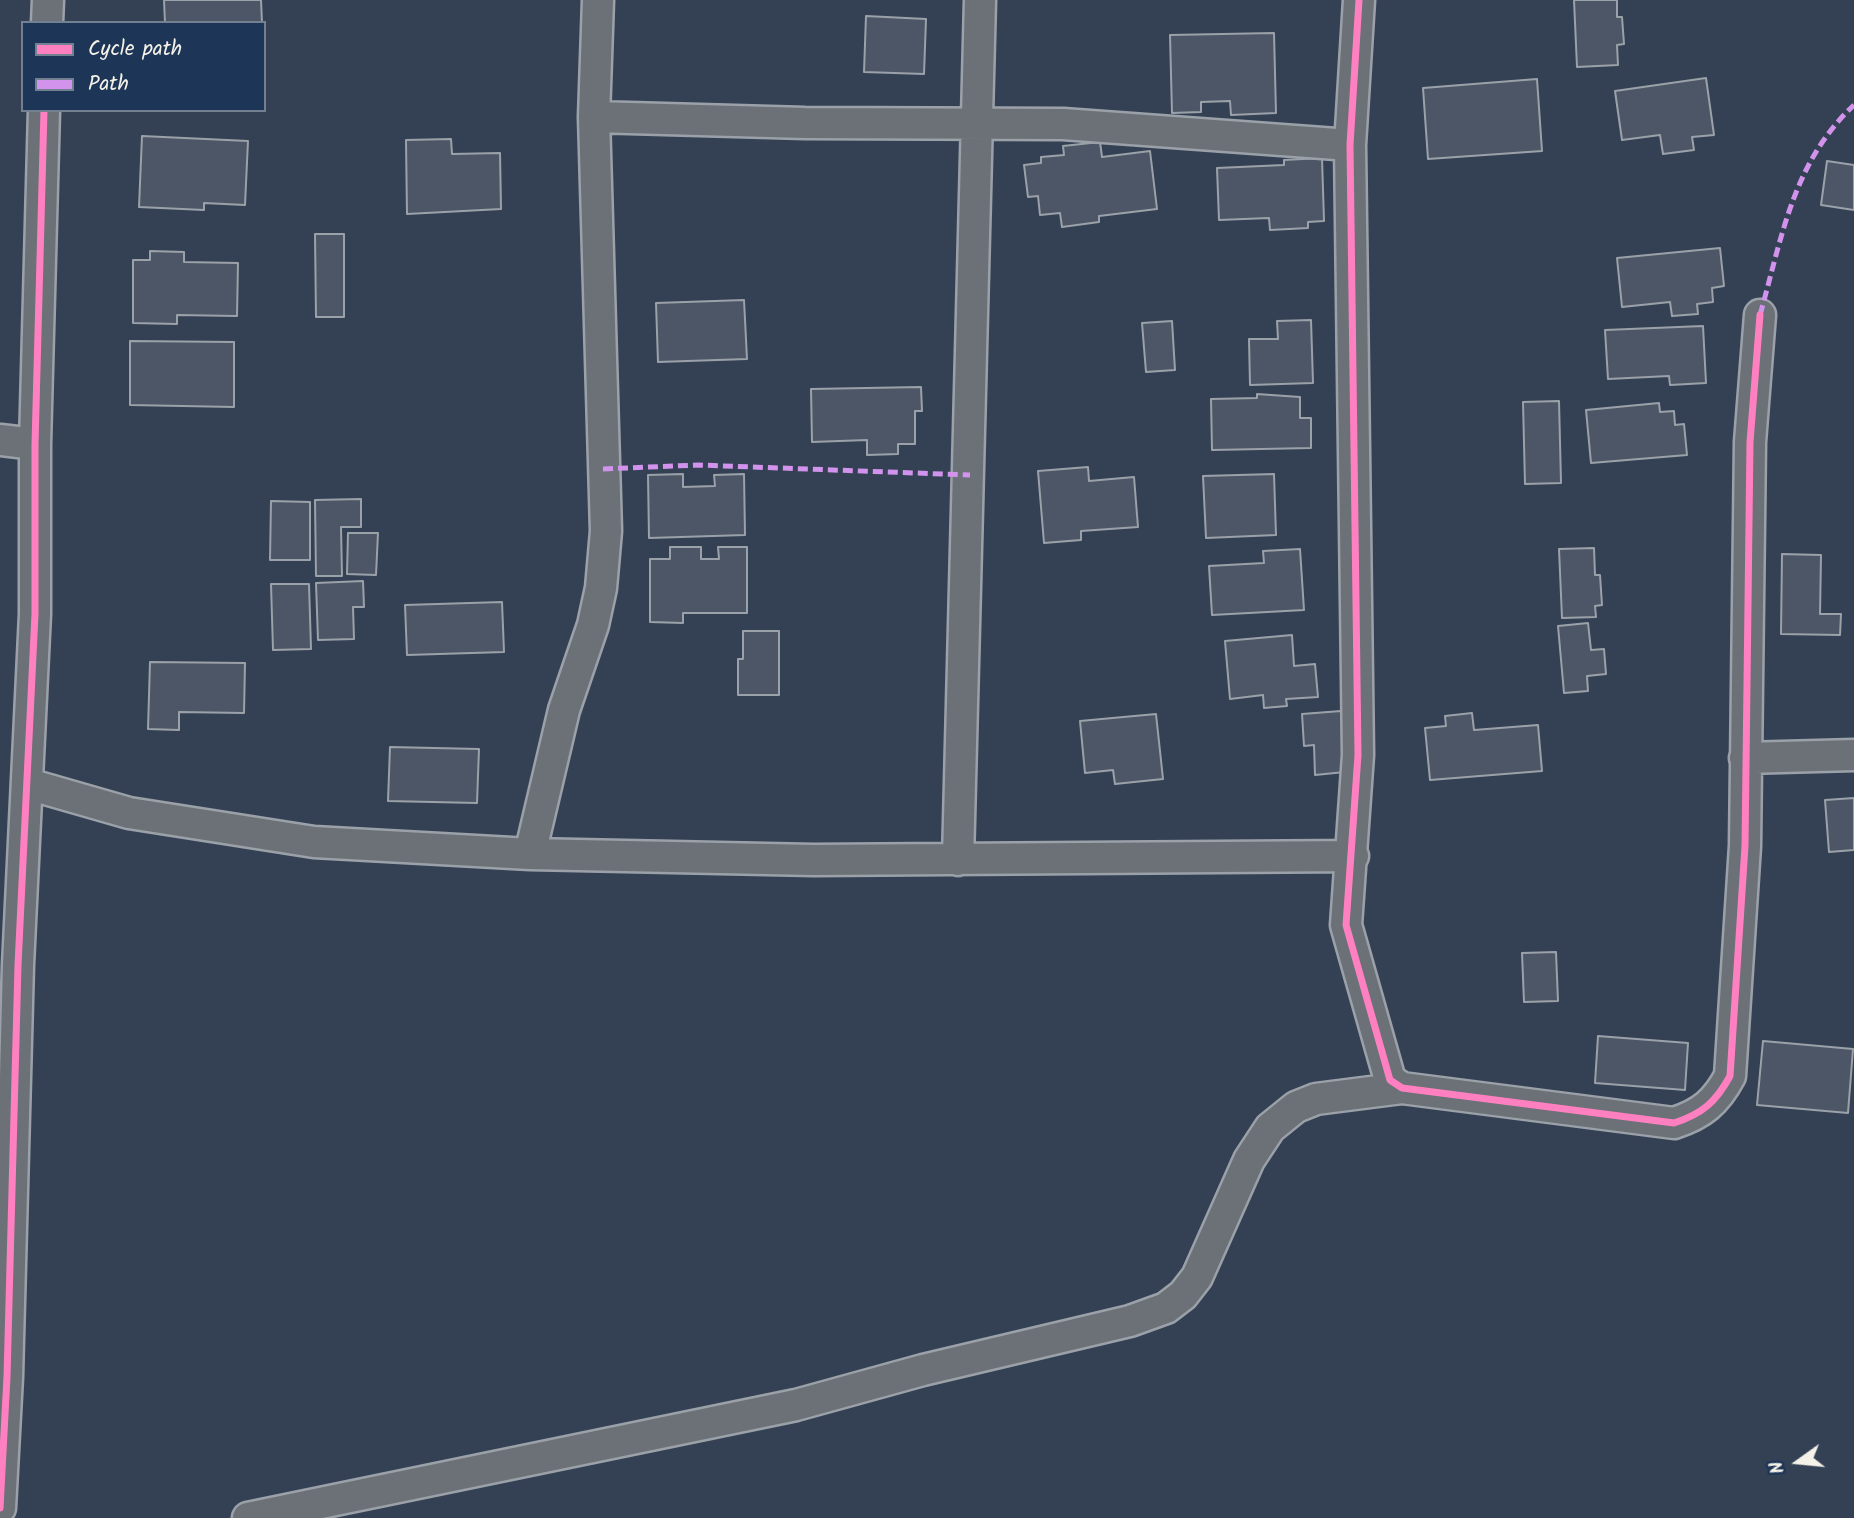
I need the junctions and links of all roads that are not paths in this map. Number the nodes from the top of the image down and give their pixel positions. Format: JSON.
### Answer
{"nodes":[{"id":1,"x":48,"y":0,"type":"edge"},
{"id":2,"x":598,"y":0,"type":"edge"},
{"id":3,"x":980,"y":0,"type":"edge"},
{"id":4,"x":1359,"y":0,"type":"edge"},
{"id":5,"x":47,"y":21,"type":"edge"},
{"id":6,"x":44,"y":112,"type":"edge"},
{"id":7,"x":594,"y":117,"type":"junction"},
{"id":8,"x":977,"y":124,"type":"junction"},
{"id":9,"x":1350,"y":145,"type":"junction"},
{"id":10,"x":1760,"y":315,"type":"dead end"},
{"id":11,"x":0,"y":440,"type":"edge"},
{"id":12,"x":35,"y":443,"type":"junction"},
{"id":13,"x":1854,"y":755,"type":"edge"},
{"id":14,"x":1745,"y":758,"type":"junction"},
{"id":15,"x":28,"y":784,"type":"junction"},
{"id":16,"x":530,"y":854,"type":"junction"},
{"id":17,"x":1353,"y":856,"type":"junction"},
{"id":18,"x":958,"y":860,"type":"junction"},
{"id":19,"x":1402,"y":1088,"type":"junction"},
{"id":20,"x":0,"y":1508,"type":"edge"},
{"id":21,"x":248,"y":1518,"type":"edge"}],
"edges":[{"from":1,"to":5,"type":"street"},
{"from":2,"to":7,"type":"street"},
{"from":3,"to":8,"type":"street"},
{"from":4,"to":9,"type":"street"},
{"from":6,"to":12,"type":"street"},
{"from":7,"to":8,"type":"street"},
{"from":7,"to":16,"type":"street"},
{"from":8,"to":9,"type":"street"},
{"from":8,"to":18,"type":"street"},
{"from":9,"to":17,"type":"street"},
{"from":10,"to":14,"type":"street"},
{"from":11,"to":12,"type":"street"},
{"from":12,"to":15,"type":"street"},
{"from":13,"to":14,"type":"street"},
{"from":14,"to":19,"type":"street"},
{"from":15,"to":16,"type":"street"},
{"from":15,"to":20,"type":"street"},
{"from":16,"to":18,"type":"street"},
{"from":17,"to":18,"type":"street"},
{"from":17,"to":19,"type":"street"},
{"from":19,"to":21,"type":"street"}]}
